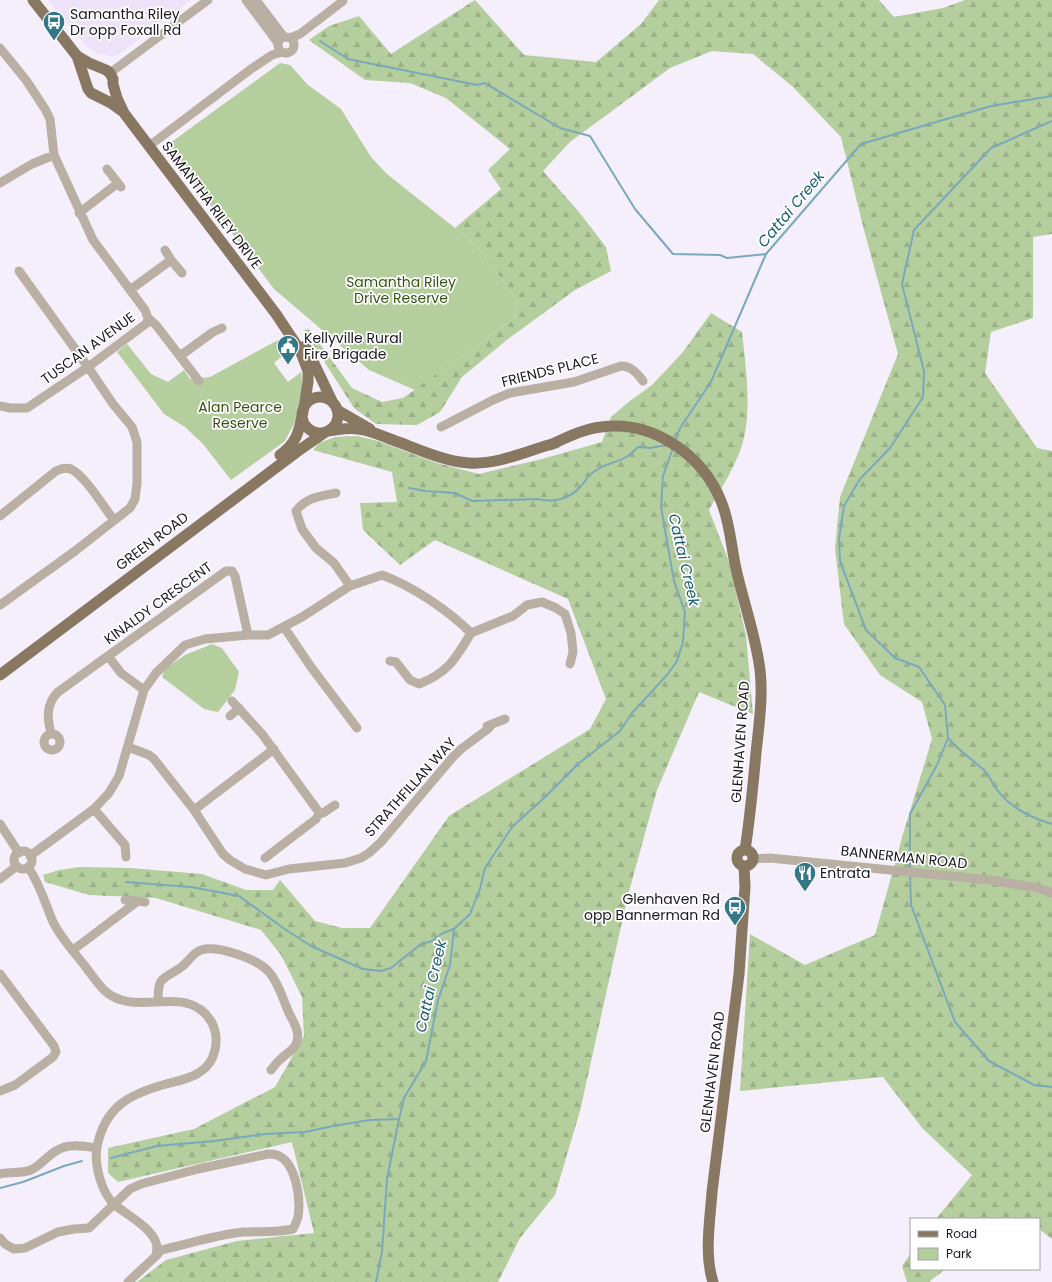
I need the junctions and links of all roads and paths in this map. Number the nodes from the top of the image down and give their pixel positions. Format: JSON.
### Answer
{"nodes":[{"id":1,"x":33,"y":0,"type":"edge"},
{"id":2,"x":208,"y":0,"type":"edge"},
{"id":3,"x":246,"y":0,"type":"edge"},
{"id":4,"x":256,"y":0,"type":"edge"},
{"id":5,"x":344,"y":1,"type":"edge"},
{"id":6,"x":284,"y":43,"type":"junction"},
{"id":7,"x":0,"y":48,"type":"edge"},
{"id":8,"x":77,"y":56,"type":"junction"},
{"id":9,"x":105,"y":70,"type":"junction"},
{"id":10,"x":85,"y":80,"type":"junction"},
{"id":11,"x":113,"y":84,"type":"junction"},
{"id":12,"x":95,"y":95,"type":"junction"},
{"id":13,"x":124,"y":113,"type":"junction"},
{"id":14,"x":149,"y":146,"type":"junction"},
{"id":15,"x":54,"y":155,"type":"junction"},
{"id":16,"x":107,"y":169,"type":"dead end"},
{"id":17,"x":0,"y":183,"type":"edge"},
{"id":18,"x":79,"y":213,"type":"junction"},
{"id":19,"x":165,"y":250,"type":"dead end"},
{"id":20,"x":171,"y":260,"type":"junction"},
{"id":21,"x":19,"y":271,"type":"dead end"},
{"id":22,"x":182,"y":273,"type":"dead end"},
{"id":23,"x":130,"y":290,"type":"junction"},
{"id":24,"x":276,"y":314,"type":"junction"},
{"id":25,"x":148,"y":318,"type":"junction"},
{"id":26,"x":222,"y":328,"type":"dead end"},
{"id":27,"x":180,"y":356,"type":"junction"},
{"id":28,"x":88,"y":367,"type":"junction"},
{"id":29,"x":199,"y":381,"type":"dead end"},
{"id":30,"x":642,"y":381,"type":"dead end"},
{"id":31,"x":0,"y":406,"type":"edge"},
{"id":32,"x":335,"y":406,"type":"junction"},
{"id":33,"x":304,"y":410,"type":"junction"},
{"id":34,"x":441,"y":427,"type":"dead end"},
{"id":35,"x":326,"y":432,"type":"junction"},
{"id":36,"x":379,"y":434,"type":"junction"},
{"id":37,"x":336,"y":493,"type":"dead end"},
{"id":38,"x":0,"y":516,"type":"edge"},
{"id":39,"x":114,"y":520,"type":"junction"},
{"id":40,"x":350,"y":586,"type":"junction"},
{"id":41,"x":0,"y":606,"type":"edge"},
{"id":42,"x":284,"y":627,"type":"junction"},
{"id":43,"x":470,"y":633,"type":"junction"},
{"id":44,"x":248,"y":635,"type":"junction"},
{"id":45,"x":108,"y":656,"type":"junction"},
{"id":46,"x":390,"y":661,"type":"dead end"},
{"id":47,"x":570,"y":664,"type":"dead end"},
{"id":48,"x":0,"y":666,"type":"edge"},
{"id":49,"x":0,"y":675,"type":"edge"},
{"id":50,"x":144,"y":690,"type":"junction"},
{"id":51,"x":232,"y":700,"type":"dead end"},
{"id":52,"x":239,"y":708,"type":"junction"},
{"id":53,"x":230,"y":716,"type":"dead end"},
{"id":54,"x":505,"y":719,"type":"dead end"},
{"id":55,"x":357,"y":728,"type":"dead end"},
{"id":56,"x":51,"y":733,"type":"dead end"},
{"id":57,"x":128,"y":746,"type":"junction"},
{"id":58,"x":274,"y":749,"type":"junction"},
{"id":59,"x":335,"y":805,"type":"dead end"},
{"id":60,"x":94,"y":809,"type":"junction"},
{"id":61,"x":194,"y":810,"type":"junction"},
{"id":62,"x":319,"y":814,"type":"junction"},
{"id":63,"x":0,"y":824,"type":"edge"},
{"id":64,"x":19,"y":853,"type":"junction"},
{"id":65,"x":30,"y":856,"type":"junction"},
{"id":66,"x":126,"y":857,"type":"dead end"},
{"id":67,"x":265,"y":858,"type":"dead end"},
{"id":68,"x":748,"y":862,"type":"junction"},
{"id":69,"x":17,"y":866,"type":"junction"},
{"id":70,"x":28,"y":867,"type":"junction"},
{"id":71,"x":0,"y":879,"type":"edge"},
{"id":72,"x":1052,"y":893,"type":"edge"},
{"id":73,"x":125,"y":900,"type":"dead end"},
{"id":74,"x":72,"y":950,"type":"junction"},
{"id":75,"x":0,"y":974,"type":"edge"},
{"id":76,"x":158,"y":1002,"type":"junction"},
{"id":77,"x":271,"y":1070,"type":"dead end"},
{"id":78,"x":0,"y":1091,"type":"edge"},
{"id":79,"x":97,"y":1148,"type":"junction"},
{"id":80,"x":0,"y":1174,"type":"edge"},
{"id":81,"x":114,"y":1204,"type":"junction"},
{"id":82,"x":0,"y":1238,"type":"edge"},
{"id":83,"x":156,"y":1256,"type":"junction"},
{"id":84,"x":128,"y":1282,"type":"edge"},
{"id":85,"x":713,"y":1282,"type":"edge"}],
"edges":[{"from":1,"to":8,"type":"main road","name":"SAMANTHA RILEY DRIVE"},
{"from":2,"to":9,"type":"street"},
{"from":3,"to":6,"type":"street"},
{"from":4,"to":6,"type":"street"},
{"from":5,"to":6,"type":"street"},
{"from":6,"to":14,"type":"street"},
{"from":7,"to":15,"type":"street","name":"TUSCAN AVENUE"},
{"from":8,"to":9,"type":"main road","name":"SAMANTHA RILEY DRIVE"},
{"from":8,"to":10,"type":"main road","name":"SAMANTHA RILEY DRIVE"},
{"from":9,"to":10,"type":"main road"},
{"from":9,"to":11,"type":"main road","name":"SAMANTHA RILEY DRIVE"},
{"from":10,"to":12,"type":"main road","name":"SAMANTHA RILEY DRIVE"},
{"from":11,"to":12,"type":"main road"},
{"from":11,"to":13,"type":"main road","name":"SAMANTHA RILEY DRIVE"},
{"from":12,"to":13,"type":"main road","name":"SAMANTHA RILEY DRIVE"},
{"from":13,"to":14,"type":"main road","name":"SAMANTHA RILEY DRIVE"},
{"from":14,"to":24,"type":"main road","name":"SAMANTHA RILEY DRIVE"},
{"from":15,"to":17,"type":"street"},
{"from":15,"to":18,"type":"street","name":"TUSCAN AVENUE"},
{"from":16,"to":18,"type":"street"},
{"from":18,"to":23,"type":"street","name":"TUSCAN AVENUE"},
{"from":19,"to":20,"type":"street"},
{"from":20,"to":22,"type":"street"},
{"from":20,"to":23,"type":"street"},
{"from":21,"to":28,"type":"street"},
{"from":23,"to":25,"type":"street","name":"TUSCAN AVENUE"},
{"from":24,"to":32,"type":"main road","name":"SAMANTHA RILEY DRIVE"},
{"from":24,"to":33,"type":"main road","name":"SAMANTHA RILEY DRIVE"},
{"from":25,"to":27,"type":"street"},
{"from":25,"to":28,"type":"street","name":"TUSCAN AVENUE"},
{"from":26,"to":27,"type":"street"},
{"from":27,"to":29,"type":"street"},
{"from":28,"to":31,"type":"street","name":"TUSCAN AVENUE"},
{"from":28,"to":39,"type":"street"},
{"from":30,"to":34,"type":"street","name":"FRIENDS PLACE"},
{"from":32,"to":33,"type":"main road"},
{"from":32,"to":35,"type":"main road"},
{"from":32,"to":36,"type":"main road","name":"GLENHAVEN ROAD"},
{"from":33,"to":35,"type":"main road"},
{"from":33,"to":48,"type":"main road","name":"GREEN ROAD"},
{"from":35,"to":36,"type":"main road","name":"GLENHAVEN ROAD"},
{"from":35,"to":49,"type":"main road","name":"GREEN ROAD"},
{"from":36,"to":68,"type":"main road","name":"GLENHAVEN ROAD"},
{"from":37,"to":40,"type":"street"},
{"from":38,"to":39,"type":"street"},
{"from":39,"to":41,"type":"street"},
{"from":40,"to":42,"type":"street"},
{"from":40,"to":43,"type":"street"},
{"from":42,"to":44,"type":"street"},
{"from":42,"to":55,"type":"street"},
{"from":43,"to":46,"type":"street"},
{"from":43,"to":47,"type":"street"},
{"from":44,"to":45,"type":"street","name":"KINALDY CRESCENT"},
{"from":44,"to":50,"type":"street"},
{"from":45,"to":50,"type":"street","name":"KINALDY CRESCENT"},
{"from":45,"to":56,"type":"street"},
{"from":50,"to":57,"type":"street"},
{"from":51,"to":52,"type":"street"},
{"from":52,"to":53,"type":"street"},
{"from":52,"to":58,"type":"street"},
{"from":54,"to":61,"type":"street","name":"STRATHFILLAN WAY"},
{"from":57,"to":60,"type":"street"},
{"from":57,"to":61,"type":"street","name":"STRATHFILLAN WAY"},
{"from":58,"to":61,"type":"street"},
{"from":58,"to":62,"type":"street"},
{"from":59,"to":62,"type":"street"},
{"from":60,"to":65,"type":"street"},
{"from":60,"to":66,"type":"street"},
{"from":62,"to":67,"type":"street"},
{"from":63,"to":64,"type":"street"},
{"from":64,"to":65,"type":"street"},
{"from":64,"to":69,"type":"street"},
{"from":65,"to":70,"type":"street"},
{"from":68,"to":72,"type":"street","name":"BANNERMAN ROAD"},
{"from":68,"to":85,"type":"main road","name":"GLENHAVEN ROAD"},
{"from":69,"to":70,"type":"street"},
{"from":69,"to":71,"type":"street"},
{"from":70,"to":74,"type":"street"},
{"from":73,"to":74,"type":"street"},
{"from":74,"to":76,"type":"street"},
{"from":75,"to":78,"type":"street"},
{"from":76,"to":77,"type":"street"},
{"from":76,"to":79,"type":"street"},
{"from":79,"to":80,"type":"street"},
{"from":79,"to":81,"type":"street"},
{"from":81,"to":82,"type":"street"},
{"from":81,"to":83,"type":"street"},
{"from":81,"to":83,"type":"street"},
{"from":83,"to":84,"type":"street"}]}
